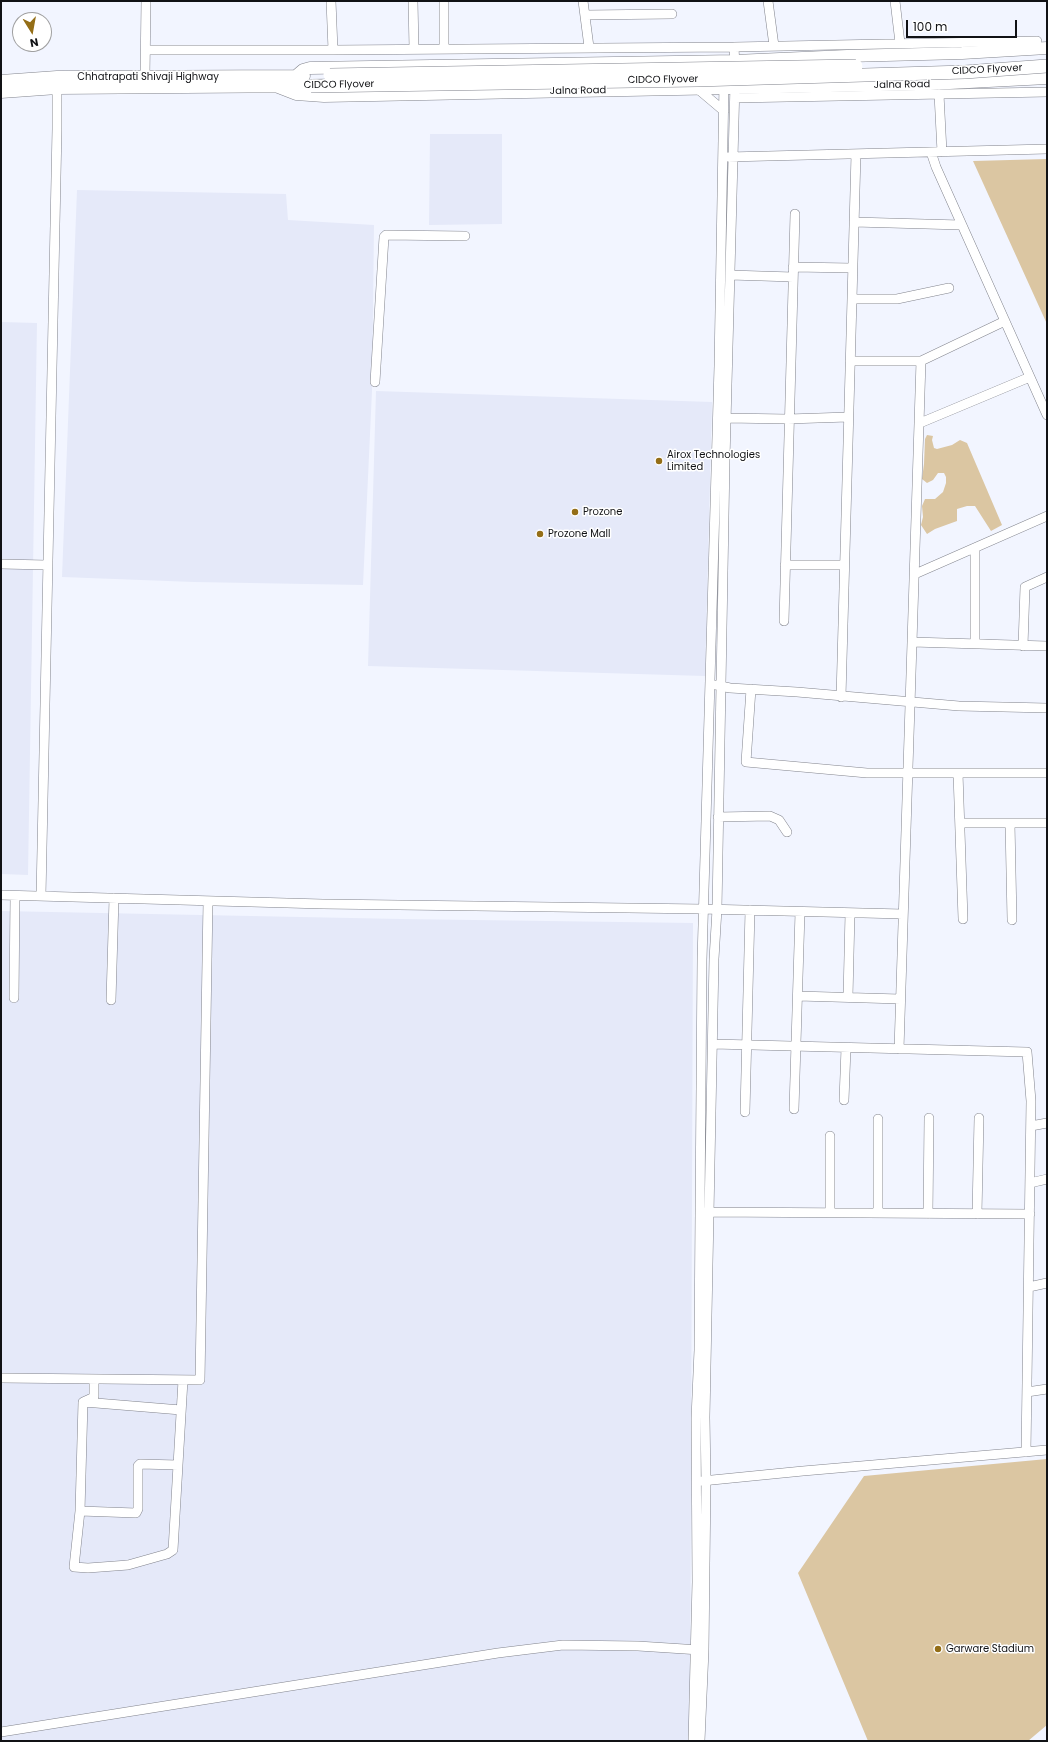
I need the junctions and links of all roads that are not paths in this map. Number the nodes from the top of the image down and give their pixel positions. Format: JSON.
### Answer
{"nodes":[{"id":1,"x":146,"y":1,"type":"edge"},
{"id":2,"x":331,"y":1,"type":"edge"},
{"id":3,"x":413,"y":1,"type":"edge"},
{"id":4,"x":444,"y":1,"type":"edge"},
{"id":5,"x":583,"y":1,"type":"edge"},
{"id":6,"x":768,"y":1,"type":"edge"},
{"id":7,"x":895,"y":1,"type":"edge"},
{"id":8,"x":672,"y":14,"type":"dead end"},
{"id":9,"x":585,"y":15,"type":"junction"},
{"id":10,"x":900,"y":43,"type":"junction"},
{"id":11,"x":1042,"y":45,"type":"edge"},
{"id":12,"x":774,"y":46,"type":"junction"},
{"id":13,"x":589,"y":47,"type":"junction"},
{"id":14,"x":734,"y":47,"type":"junction"},
{"id":15,"x":414,"y":49,"type":"junction"},
{"id":16,"x":444,"y":49,"type":"junction"},
{"id":17,"x":146,"y":50,"type":"junction"},
{"id":18,"x":334,"y":50,"type":"junction"},
{"id":19,"x":1047,"y":58,"type":"edge"},
{"id":20,"x":729,"y":61,"type":"junction"},
{"id":21,"x":1047,"y":66,"type":"edge"},
{"id":22,"x":330,"y":75,"type":"joint"},
{"id":23,"x":145,"y":76,"type":"junction"},
{"id":24,"x":296,"y":76,"type":"junction"},
{"id":25,"x":1047,"y":78,"type":"edge"},
{"id":26,"x":1,"y":81,"type":"edge"},
{"id":27,"x":57,"y":83,"type":"junction"},
{"id":28,"x":311,"y":86,"type":"joint"},
{"id":29,"x":278,"y":87,"type":"junction"},
{"id":30,"x":698,"y":89,"type":"junction"},
{"id":31,"x":1,"y":92,"type":"edge"},
{"id":32,"x":731,"y":92,"type":"junction"},
{"id":33,"x":1047,"y":92,"type":"edge"},
{"id":34,"x":939,"y":94,"type":"junction"},
{"id":35,"x":724,"y":111,"type":"junction"},
{"id":36,"x":1047,"y":150,"type":"edge"},
{"id":37,"x":931,"y":152,"type":"junction"},
{"id":38,"x":942,"y":152,"type":"junction"},
{"id":39,"x":856,"y":154,"type":"junction"},
{"id":40,"x":723,"y":157,"type":"junction"},
{"id":41,"x":734,"y":157,"type":"junction"},
{"id":42,"x":795,"y":214,"type":"dead end"},
{"id":43,"x":854,"y":222,"type":"junction"},
{"id":44,"x":962,"y":225,"type":"junction"},
{"id":45,"x":465,"y":236,"type":"dead end"},
{"id":46,"x":793,"y":267,"type":"junction"},
{"id":47,"x":852,"y":268,"type":"junction"},
{"id":48,"x":730,"y":275,"type":"junction"},
{"id":49,"x":793,"y":277,"type":"junction"},
{"id":50,"x":949,"y":288,"type":"dead end"},
{"id":51,"x":852,"y":299,"type":"junction"},
{"id":52,"x":1005,"y":321,"type":"junction"},
{"id":53,"x":921,"y":360,"type":"junction"},
{"id":54,"x":850,"y":361,"type":"junction"},
{"id":55,"x":1030,"y":377,"type":"junction"},
{"id":56,"x":375,"y":382,"type":"dead end"},
{"id":57,"x":1047,"y":415,"type":"edge"},
{"id":58,"x":848,"y":417,"type":"junction"},
{"id":59,"x":726,"y":418,"type":"junction"},
{"id":60,"x":788,"y":419,"type":"junction"},
{"id":61,"x":920,"y":423,"type":"junction"},
{"id":62,"x":1047,"y":516,"type":"edge"},
{"id":63,"x":975,"y":548,"type":"junction"},
{"id":64,"x":1,"y":564,"type":"edge"},
{"id":65,"x":47,"y":565,"type":"junction"},
{"id":66,"x":785,"y":565,"type":"junction"},
{"id":67,"x":844,"y":565,"type":"junction"},
{"id":68,"x":915,"y":574,"type":"junction"},
{"id":69,"x":1047,"y":577,"type":"edge"},
{"id":70,"x":784,"y":621,"type":"dead end"},
{"id":71,"x":912,"y":642,"type":"junction"},
{"id":72,"x":975,"y":644,"type":"junction"},
{"id":73,"x":1023,"y":646,"type":"junction"},
{"id":74,"x":1047,"y":646,"type":"edge"},
{"id":75,"x":710,"y":689,"type":"junction"},
{"id":76,"x":720,"y":689,"type":"junction"},
{"id":77,"x":751,"y":689,"type":"junction"},
{"id":78,"x":841,"y":697,"type":"junction"},
{"id":79,"x":910,"y":702,"type":"junction"},
{"id":80,"x":1047,"y":708,"type":"edge"},
{"id":81,"x":908,"y":773,"type":"junction"},
{"id":82,"x":958,"y":773,"type":"junction"},
{"id":83,"x":1047,"y":773,"type":"edge"},
{"id":84,"x":718,"y":816,"type":"junction"},
{"id":85,"x":960,"y":823,"type":"junction"},
{"id":86,"x":1010,"y":823,"type":"junction"},
{"id":87,"x":1047,"y":823,"type":"edge"},
{"id":88,"x":787,"y":832,"type":"dead end"},
{"id":89,"x":1,"y":895,"type":"edge"},
{"id":90,"x":15,"y":896,"type":"junction"},
{"id":91,"x":41,"y":896,"type":"junction"},
{"id":92,"x":114,"y":898,"type":"junction"},
{"id":93,"x":208,"y":900,"type":"junction"},
{"id":94,"x":704,"y":909,"type":"junction"},
{"id":95,"x":717,"y":909,"type":"junction"},
{"id":96,"x":750,"y":910,"type":"junction"},
{"id":97,"x":800,"y":912,"type":"junction"},
{"id":98,"x":850,"y":913,"type":"junction"},
{"id":99,"x":903,"y":914,"type":"junction"},
{"id":100,"x":963,"y":919,"type":"dead end"},
{"id":101,"x":1012,"y":920,"type":"dead end"},
{"id":102,"x":798,"y":996,"type":"junction"},
{"id":103,"x":14,"y":998,"type":"dead end"},
{"id":104,"x":848,"y":998,"type":"junction"},
{"id":105,"x":900,"y":999,"type":"junction"},
{"id":106,"x":111,"y":1000,"type":"dead end"},
{"id":107,"x":713,"y":1044,"type":"junction"},
{"id":108,"x":747,"y":1045,"type":"junction"},
{"id":109,"x":796,"y":1046,"type":"junction"},
{"id":110,"x":846,"y":1048,"type":"junction"},
{"id":111,"x":899,"y":1049,"type":"junction"},
{"id":112,"x":844,"y":1100,"type":"dead end"},
{"id":113,"x":794,"y":1109,"type":"dead end"},
{"id":114,"x":745,"y":1112,"type":"dead end"},
{"id":115,"x":928,"y":1118,"type":"dead end"},
{"id":116,"x":979,"y":1118,"type":"dead end"},
{"id":117,"x":878,"y":1119,"type":"dead end"},
{"id":118,"x":1047,"y":1123,"type":"edge"},
{"id":119,"x":1031,"y":1126,"type":"junction"},
{"id":120,"x":830,"y":1136,"type":"dead end"},
{"id":121,"x":1047,"y":1179,"type":"edge"},
{"id":122,"x":1030,"y":1183,"type":"junction"},
{"id":123,"x":705,"y":1212,"type":"junction"},
{"id":124,"x":830,"y":1213,"type":"junction"},
{"id":125,"x":878,"y":1213,"type":"junction"},
{"id":126,"x":928,"y":1214,"type":"junction"},
{"id":127,"x":977,"y":1214,"type":"junction"},
{"id":128,"x":1030,"y":1214,"type":"junction"},
{"id":129,"x":1047,"y":1283,"type":"edge"},
{"id":130,"x":1028,"y":1287,"type":"junction"},
{"id":131,"x":704,"y":1290,"type":"junction"},
{"id":132,"x":1,"y":1378,"type":"edge"},
{"id":133,"x":94,"y":1379,"type":"junction"},
{"id":134,"x":183,"y":1380,"type":"junction"},
{"id":135,"x":1047,"y":1389,"type":"edge"},
{"id":136,"x":1027,"y":1392,"type":"junction"},
{"id":137,"x":83,"y":1402,"type":"junction"},
{"id":138,"x":181,"y":1410,"type":"junction"},
{"id":139,"x":1047,"y":1450,"type":"edge"},
{"id":140,"x":1026,"y":1452,"type":"junction"},
{"id":141,"x":178,"y":1466,"type":"junction"},
{"id":142,"x":706,"y":1481,"type":"junction"},
{"id":143,"x":696,"y":1482,"type":"junction"},
{"id":144,"x":80,"y":1511,"type":"junction"},
{"id":145,"x":699,"y":1650,"type":"junction"},
{"id":146,"x":698,"y":1700,"type":"junction"},
{"id":147,"x":1,"y":1732,"type":"edge"},
{"id":148,"x":694,"y":1741,"type":"edge"},
{"id":149,"x":700,"y":1741,"type":"edge"}],
"edges":[{"from":1,"to":17,"type":"street"},
{"from":2,"to":18,"type":"street"},
{"from":3,"to":15,"type":"street"},
{"from":4,"to":16,"type":"street"},
{"from":5,"to":9,"type":"street"},
{"from":6,"to":12,"type":"street"},
{"from":7,"to":10,"type":"street"},
{"from":8,"to":9,"type":"street"},
{"from":9,"to":13,"type":"street"},
{"from":10,"to":11,"type":"street"},
{"from":10,"to":12,"type":"street"},
{"from":11,"to":20,"type":"main road"},
{"from":12,"to":14,"type":"street"},
{"from":13,"to":14,"type":"street"},
{"from":13,"to":16,"type":"street"},
{"from":14,"to":20,"type":"street"},
{"from":15,"to":16,"type":"street"},
{"from":15,"to":18,"type":"street"},
{"from":17,"to":18,"type":"street"},
{"from":17,"to":23,"type":"street"},
{"from":19,"to":22,"type":"highway","name":"CIDCO Flyover","bridge":true},
{"from":20,"to":24,"type":"main road"},
{"from":20,"to":32,"type":"street"},
{"from":21,"to":28,"type":"highway","name":"CIDCO Flyover","bridge":true},
{"from":22,"to":24,"type":"main road","name":"CIDCO Flyover"},
{"from":23,"to":24,"type":"main road","name":"Chhatrapati Shivaji Highway"},
{"from":23,"to":27,"type":"main road","name":"Chhatrapati Shivaji Highway"},
{"from":25,"to":32,"type":"main road","name":"Jalna Road"},
{"from":26,"to":27,"type":"main road","name":"Chhatrapati Shivaji Highway"},
{"from":27,"to":29,"type":"main road","name":"Chhatrapati Shivaji Highway"},
{"from":27,"to":31,"type":"main road","name":"Chhatrapati Shivaji Highway"},
{"from":27,"to":65,"type":"street"},
{"from":28,"to":29,"type":"main road","name":"CIDCO Flyover"},
{"from":29,"to":30,"type":"main road","name":"Jalna Road"},
{"from":30,"to":32,"type":"main road","name":"Jalna Road"},
{"from":30,"to":35,"type":"street"},
{"from":32,"to":34,"type":"street"},
{"from":32,"to":35,"type":"street"},
{"from":32,"to":41,"type":"street"},
{"from":33,"to":34,"type":"street"},
{"from":34,"to":38,"type":"street"},
{"from":35,"to":40,"type":"street"},
{"from":36,"to":38,"type":"street"},
{"from":37,"to":38,"type":"street"},
{"from":37,"to":39,"type":"street"},
{"from":37,"to":44,"type":"street"},
{"from":39,"to":41,"type":"street"},
{"from":39,"to":43,"type":"street"},
{"from":40,"to":41,"type":"street"},
{"from":40,"to":75,"type":"street"},
{"from":41,"to":48,"type":"street"},
{"from":42,"to":46,"type":"street"},
{"from":43,"to":44,"type":"street"},
{"from":43,"to":47,"type":"street"},
{"from":44,"to":52,"type":"street"},
{"from":45,"to":56,"type":"street"},
{"from":46,"to":47,"type":"street"},
{"from":46,"to":49,"type":"street"},
{"from":47,"to":51,"type":"street"},
{"from":48,"to":49,"type":"street"},
{"from":48,"to":59,"type":"street"},
{"from":49,"to":60,"type":"street"},
{"from":50,"to":51,"type":"street"},
{"from":51,"to":54,"type":"street"},
{"from":52,"to":53,"type":"street"},
{"from":52,"to":55,"type":"street"},
{"from":53,"to":54,"type":"street"},
{"from":53,"to":61,"type":"street"},
{"from":54,"to":58,"type":"street"},
{"from":55,"to":57,"type":"street"},
{"from":55,"to":61,"type":"street"},
{"from":58,"to":60,"type":"street"},
{"from":58,"to":67,"type":"street"},
{"from":59,"to":60,"type":"street"},
{"from":59,"to":76,"type":"street"},
{"from":60,"to":66,"type":"street"},
{"from":61,"to":68,"type":"street"},
{"from":62,"to":63,"type":"street"},
{"from":63,"to":68,"type":"street"},
{"from":63,"to":72,"type":"street"},
{"from":64,"to":65,"type":"street"},
{"from":65,"to":91,"type":"street"},
{"from":66,"to":67,"type":"street"},
{"from":66,"to":70,"type":"street"},
{"from":67,"to":78,"type":"street"},
{"from":68,"to":71,"type":"street"},
{"from":69,"to":73,"type":"street"},
{"from":71,"to":72,"type":"street"},
{"from":71,"to":79,"type":"street"},
{"from":72,"to":73,"type":"street"},
{"from":73,"to":74,"type":"street"},
{"from":75,"to":76,"type":"street"},
{"from":75,"to":94,"type":"street"},
{"from":76,"to":77,"type":"street"},
{"from":76,"to":84,"type":"street"},
{"from":77,"to":78,"type":"street"},
{"from":77,"to":81,"type":"street"},
{"from":78,"to":79,"type":"street"},
{"from":79,"to":80,"type":"street"},
{"from":79,"to":81,"type":"street"},
{"from":81,"to":82,"type":"street"},
{"from":81,"to":99,"type":"street"},
{"from":82,"to":83,"type":"street"},
{"from":82,"to":85,"type":"street"},
{"from":84,"to":88,"type":"street"},
{"from":84,"to":95,"type":"street"},
{"from":85,"to":86,"type":"street"},
{"from":85,"to":100,"type":"street"},
{"from":86,"to":87,"type":"street"},
{"from":86,"to":101,"type":"street"},
{"from":89,"to":90,"type":"street"},
{"from":90,"to":91,"type":"street"},
{"from":90,"to":103,"type":"street"},
{"from":91,"to":92,"type":"street"},
{"from":92,"to":93,"type":"street"},
{"from":92,"to":106,"type":"street"},
{"from":93,"to":94,"type":"street"},
{"from":93,"to":134,"type":"street"},
{"from":94,"to":95,"type":"street"},
{"from":94,"to":123,"type":"street"},
{"from":95,"to":96,"type":"street"},
{"from":95,"to":107,"type":"street"},
{"from":96,"to":97,"type":"street"},
{"from":96,"to":108,"type":"street"},
{"from":97,"to":98,"type":"street"},
{"from":97,"to":102,"type":"street"},
{"from":98,"to":99,"type":"street"},
{"from":98,"to":104,"type":"street"},
{"from":99,"to":105,"type":"street"},
{"from":102,"to":104,"type":"street"},
{"from":102,"to":109,"type":"street"},
{"from":104,"to":105,"type":"street"},
{"from":105,"to":111,"type":"street"},
{"from":107,"to":108,"type":"street"},
{"from":107,"to":123,"type":"street"},
{"from":108,"to":109,"type":"street"},
{"from":108,"to":114,"type":"street"},
{"from":109,"to":110,"type":"street"},
{"from":109,"to":113,"type":"street"},
{"from":110,"to":111,"type":"street"},
{"from":110,"to":112,"type":"street"},
{"from":111,"to":119,"type":"street"},
{"from":115,"to":126,"type":"street"},
{"from":116,"to":127,"type":"street"},
{"from":117,"to":125,"type":"street"},
{"from":118,"to":119,"type":"street"},
{"from":119,"to":122,"type":"street"},
{"from":120,"to":124,"type":"street"},
{"from":121,"to":122,"type":"street"},
{"from":122,"to":128,"type":"street"},
{"from":123,"to":124,"type":"street"},
{"from":123,"to":131,"type":"street"},
{"from":124,"to":125,"type":"street"},
{"from":125,"to":126,"type":"street"},
{"from":126,"to":127,"type":"street"},
{"from":127,"to":128,"type":"street"},
{"from":128,"to":130,"type":"street"},
{"from":129,"to":130,"type":"street"},
{"from":130,"to":136,"type":"street"},
{"from":131,"to":142,"type":"street"},
{"from":131,"to":143,"type":"street"},
{"from":132,"to":133,"type":"street"},
{"from":133,"to":134,"type":"street"},
{"from":133,"to":137,"type":"street"},
{"from":134,"to":138,"type":"street"},
{"from":135,"to":136,"type":"street"},
{"from":136,"to":140,"type":"street"},
{"from":137,"to":138,"type":"street"},
{"from":137,"to":144,"type":"street"},
{"from":138,"to":141,"type":"street"},
{"from":139,"to":140,"type":"street"},
{"from":140,"to":142,"type":"street"},
{"from":141,"to":144,"type":"street"},
{"from":141,"to":144,"type":"street"},
{"from":142,"to":143,"type":"street"},
{"from":142,"to":145,"type":"street"},
{"from":143,"to":145,"type":"street"},
{"from":145,"to":146,"type":"street"},
{"from":145,"to":147,"type":"street"},
{"from":146,"to":148,"type":"street"},
{"from":146,"to":149,"type":"street"}]}
